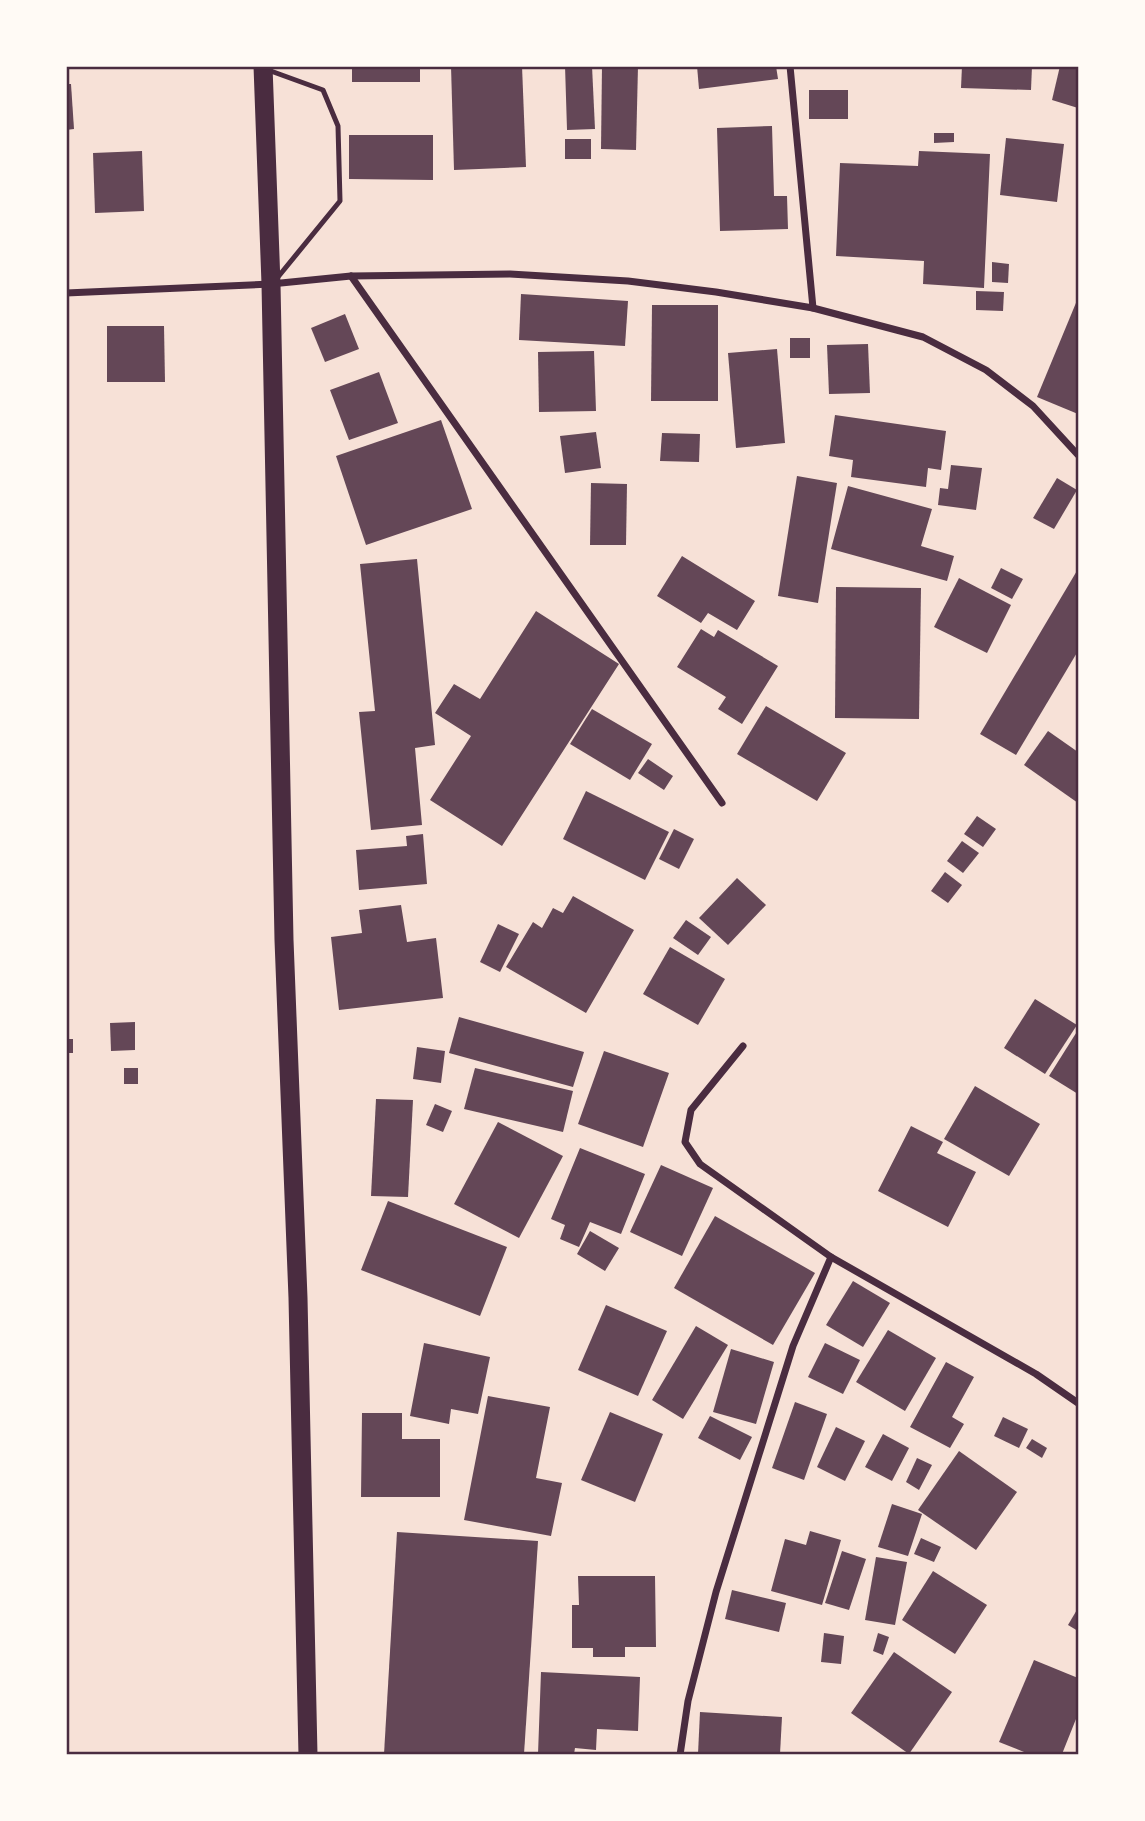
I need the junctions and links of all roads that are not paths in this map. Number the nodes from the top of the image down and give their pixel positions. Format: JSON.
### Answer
{"nodes":[{"id":1,"x":790,"y":66,"type":"edge"},
{"id":2,"x":263,"y":67,"type":"edge"},
{"id":3,"x":351,"y":276,"type":"junction"},
{"id":4,"x":271,"y":284,"type":"junction"},
{"id":5,"x":66,"y":293,"type":"edge"},
{"id":6,"x":813,"y":308,"type":"junction"},
{"id":7,"x":1079,"y":455,"type":"edge"},
{"id":8,"x":722,"y":803,"type":"dead end"},
{"id":9,"x":743,"y":1046,"type":"dead end"},
{"id":10,"x":831,"y":1257,"type":"junction"},
{"id":11,"x":1079,"y":1403,"type":"edge"},
{"id":12,"x":308,"y":1755,"type":"edge"},
{"id":13,"x":680,"y":1755,"type":"edge"}],
"edges":[{"from":1,"to":6,"type":"street"},
{"from":2,"to":4,"type":"highway"},
{"from":2,"to":4,"type":"lane"},
{"from":3,"to":4,"type":"street"},
{"from":3,"to":6,"type":"street"},
{"from":3,"to":8,"type":"street"},
{"from":4,"to":5,"type":"street"},
{"from":4,"to":12,"type":"highway"},
{"from":6,"to":7,"type":"street"},
{"from":9,"to":10,"type":"street"},
{"from":10,"to":11,"type":"street"},
{"from":10,"to":13,"type":"street"}]}
